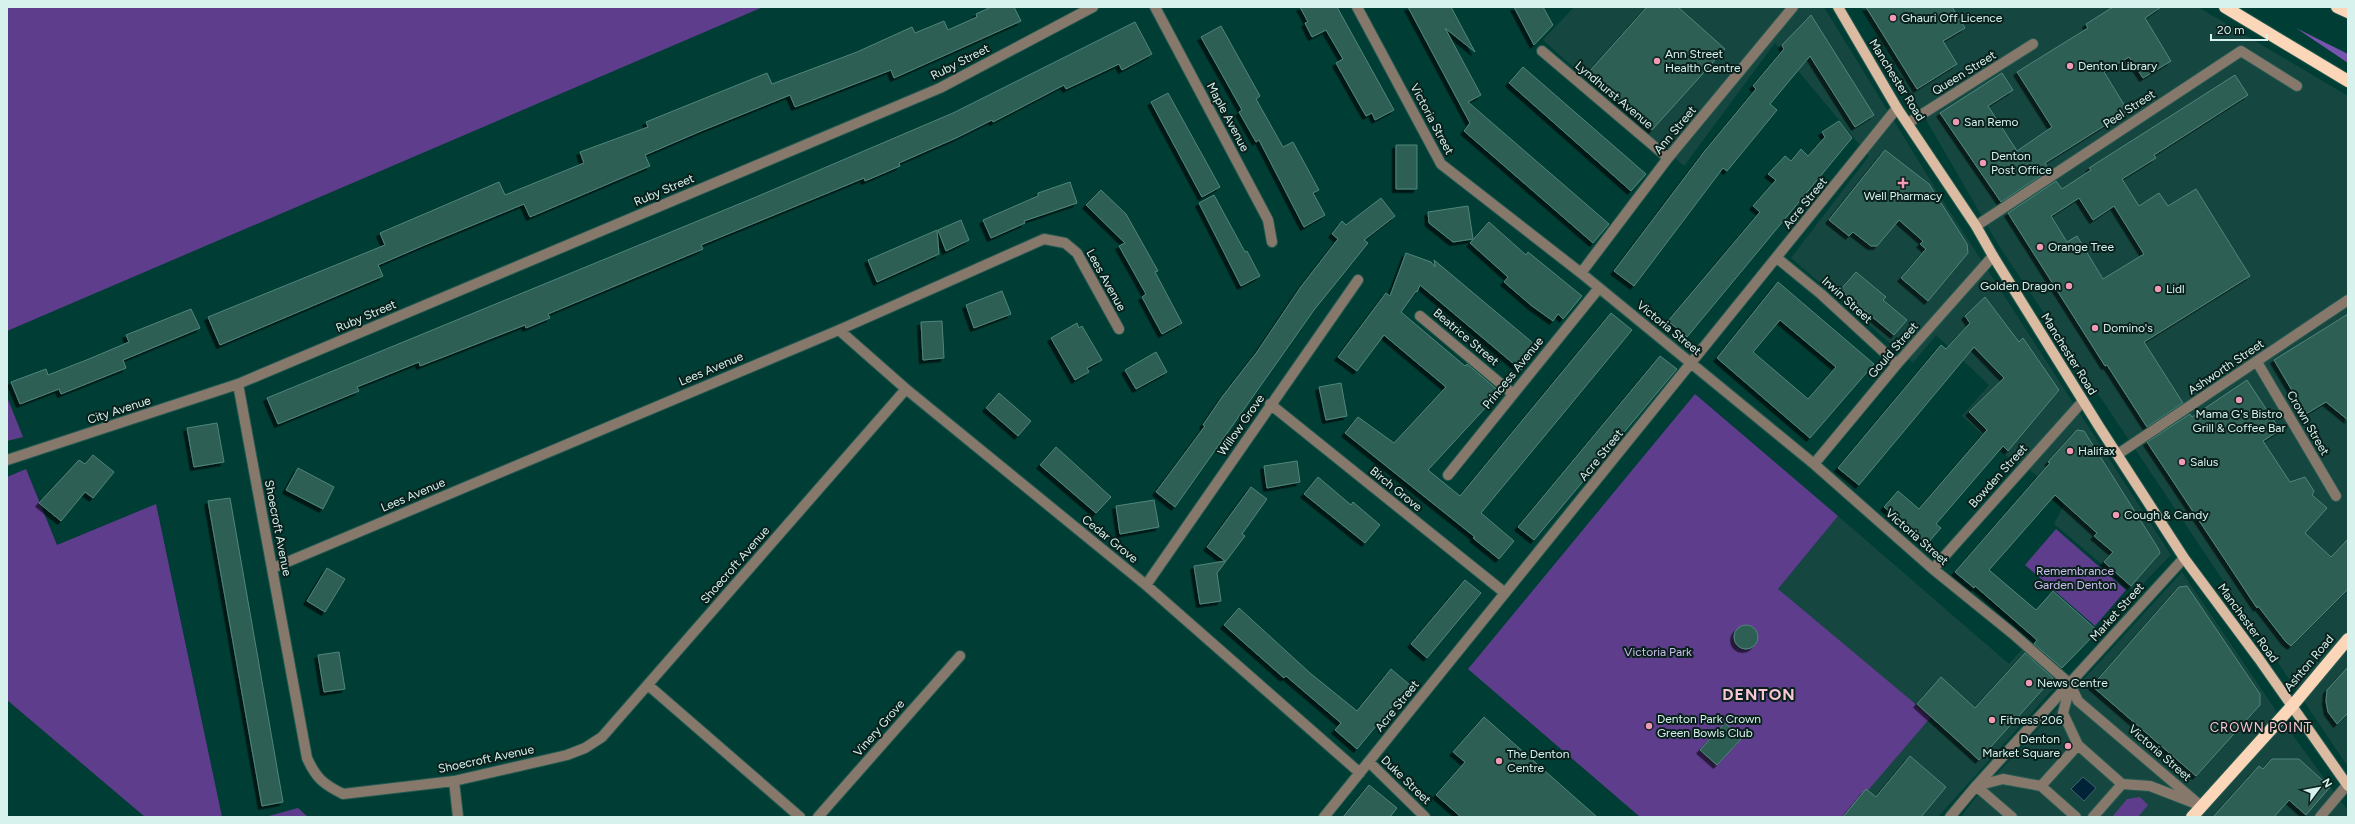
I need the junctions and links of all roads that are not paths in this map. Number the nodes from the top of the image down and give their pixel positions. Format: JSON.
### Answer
{"nodes":[{"id":1,"x":1093,"y":7,"type":"edge"},
{"id":2,"x":1155,"y":7,"type":"edge"},
{"id":3,"x":1357,"y":7,"type":"edge"},
{"id":4,"x":1793,"y":7,"type":"edge"},
{"id":5,"x":1838,"y":7,"type":"edge"},
{"id":6,"x":2225,"y":7,"type":"edge"},
{"id":7,"x":2337,"y":7,"type":"edge"},
{"id":8,"x":2348,"y":12,"type":"edge"},
{"id":9,"x":2034,"y":44,"type":"dead end"},
{"id":10,"x":1542,"y":51,"type":"dead end"},
{"id":11,"x":2348,"y":81,"type":"edge"},
{"id":12,"x":2297,"y":86,"type":"dead end"},
{"id":13,"x":1897,"y":108,"type":"junction"},
{"id":14,"x":1908,"y":124,"type":"junction"},
{"id":15,"x":1668,"y":158,"type":"junction"},
{"id":16,"x":1976,"y":226,"type":"junction"},
{"id":17,"x":1272,"y":242,"type":"dead end"},
{"id":18,"x":1993,"y":256,"type":"junction"},
{"id":19,"x":1777,"y":258,"type":"junction"},
{"id":20,"x":1581,"y":273,"type":"junction"},
{"id":21,"x":1358,"y":280,"type":"dead end"},
{"id":22,"x":1599,"y":288,"type":"junction"},
{"id":23,"x":2347,"y":302,"type":"edge"},
{"id":24,"x":1420,"y":316,"type":"dead end"},
{"id":25,"x":1119,"y":329,"type":"dead end"},
{"id":26,"x":838,"y":330,"type":"junction"},
{"id":27,"x":2257,"y":362,"type":"junction"},
{"id":28,"x":1692,"y":364,"type":"junction"},
{"id":29,"x":1897,"y":364,"type":"junction"},
{"id":30,"x":238,"y":384,"type":"junction"},
{"id":31,"x":906,"y":389,"type":"junction"},
{"id":32,"x":1513,"y":394,"type":"junction"},
{"id":33,"x":2083,"y":401,"type":"junction"},
{"id":34,"x":1270,"y":404,"type":"junction"},
{"id":35,"x":2118,"y":454,"type":"junction"},
{"id":36,"x":7,"y":460,"type":"edge"},
{"id":37,"x":1814,"y":464,"type":"junction"},
{"id":38,"x":1448,"y":475,"type":"dead end"},
{"id":39,"x":2336,"y":496,"type":"dead end"},
{"id":40,"x":2184,"y":558,"type":"junction"},
{"id":41,"x":273,"y":568,"type":"junction"},
{"id":42,"x":1933,"y":569,"type":"junction"},
{"id":43,"x":1146,"y":585,"type":"junction"},
{"id":44,"x":1505,"y":593,"type":"junction"},
{"id":45,"x":2348,"y":639,"type":"edge"},
{"id":46,"x":960,"y":656,"type":"dead end"},
{"id":47,"x":2070,"y":684,"type":"junction"},
{"id":48,"x":648,"y":685,"type":"junction"},
{"id":49,"x":2292,"y":706,"type":"junction"},
{"id":50,"x":2078,"y":744,"type":"junction"},
{"id":51,"x":1368,"y":762,"type":"junction"},
{"id":52,"x":1360,"y":773,"type":"junction"},
{"id":53,"x":454,"y":781,"type":"junction"},
{"id":54,"x":2122,"y":784,"type":"junction"},
{"id":55,"x":1976,"y":786,"type":"junction"},
{"id":56,"x":2041,"y":786,"type":"junction"},
{"id":57,"x":2348,"y":786,"type":"edge"},
{"id":58,"x":2201,"y":806,"type":"junction"},
{"id":59,"x":458,"y":817,"type":"edge"},
{"id":60,"x":800,"y":817,"type":"edge"},
{"id":61,"x":818,"y":817,"type":"edge"},
{"id":62,"x":1324,"y":817,"type":"edge"},
{"id":63,"x":1425,"y":817,"type":"edge"},
{"id":64,"x":1950,"y":817,"type":"edge"},
{"id":65,"x":2012,"y":817,"type":"edge"},
{"id":66,"x":2076,"y":817,"type":"edge"},
{"id":67,"x":2093,"y":817,"type":"edge"},
{"id":68,"x":2192,"y":817,"type":"edge"},
{"id":69,"x":2320,"y":817,"type":"edge"}],
"edges":[{"from":1,"to":30,"type":"street","name":"Ruby Street"},
{"from":2,"to":17,"type":"street","name":"Maple Avenue"},
{"from":3,"to":20,"type":"street","name":"Victoria Street"},
{"from":4,"to":15,"type":"street","name":"Ann Street"},
{"from":5,"to":13,"type":"main road","name":"Manchester Road"},
{"from":6,"to":11,"type":"highway"},
{"from":7,"to":8,"type":"highway"},
{"from":9,"to":14,"type":"street","name":"Queen Street"},
{"from":10,"to":15,"type":"street","name":"Lyndhurst Avenue"},
{"from":12,"to":16,"type":"street","name":"Peel Street"},
{"from":13,"to":14,"type":"main road","name":"Manchester Road"},
{"from":13,"to":19,"type":"street","name":"Acre Street"},
{"from":14,"to":16,"type":"main road","name":"Manchester Road"},
{"from":15,"to":20,"type":"street","name":"Ann Street"},
{"from":16,"to":18,"type":"main road","name":"Manchester Road"},
{"from":18,"to":29,"type":"street","name":"Gould Street"},
{"from":18,"to":33,"type":"main road","name":"Manchester Road"},
{"from":19,"to":28,"type":"street","name":"Acre Street"},
{"from":19,"to":29,"type":"street","name":"Irwin Street"},
{"from":20,"to":22,"type":"street","name":"Victoria Street"},
{"from":21,"to":34,"type":"street","name":"Willow Grove"},
{"from":22,"to":28,"type":"street","name":"Victoria Street"},
{"from":22,"to":32,"type":"street","name":"Princess Avenue"},
{"from":23,"to":27,"type":"street","name":"Ashworth Street"},
{"from":24,"to":32,"type":"street","name":"Beatrice Street"},
{"from":25,"to":26,"type":"street","name":"Lees Avenue"},
{"from":26,"to":31,"type":"street","name":"Cedar Grove"},
{"from":26,"to":41,"type":"street","name":"Lees Avenue"},
{"from":27,"to":35,"type":"street","name":"Ashworth Street"},
{"from":27,"to":39,"type":"street","name":"Crown Street"},
{"from":28,"to":37,"type":"street","name":"Victoria Street"},
{"from":28,"to":44,"type":"street","name":"Acre Street"},
{"from":29,"to":37,"type":"street","name":"Gould Street"},
{"from":30,"to":36,"type":"street","name":"City Avenue"},
{"from":30,"to":41,"type":"street","name":"Shoecroft Avenue"},
{"from":31,"to":43,"type":"street","name":"Cedar Grove"},
{"from":31,"to":48,"type":"street","name":"Shoecroft Avenue"},
{"from":32,"to":38,"type":"street","name":"Princess Avenue"},
{"from":33,"to":35,"type":"main road","name":"Manchester Road"},
{"from":33,"to":42,"type":"street","name":"Bowden Street"},
{"from":34,"to":43,"type":"street","name":"Willow Grove"},
{"from":34,"to":44,"type":"street","name":"Birch Grove"},
{"from":35,"to":40,"type":"main road","name":"Manchester Road"},
{"from":37,"to":42,"type":"street","name":"Victoria Street"},
{"from":40,"to":47,"type":"street","name":"Market Street"},
{"from":40,"to":49,"type":"main road","name":"Manchester Road"},
{"from":41,"to":53,"type":"street","name":"Shoecroft Avenue"},
{"from":42,"to":47,"type":"street","name":"Victoria Street"},
{"from":43,"to":52,"type":"street","name":"Cedar Grove"},
{"from":44,"to":51,"type":"street","name":"Acre Street"},
{"from":45,"to":49,"type":"highway","name":"Ashton Road"},
{"from":46,"to":61,"type":"street","name":"Vinery Grove"},
{"from":47,"to":50,"type":"street"},
{"from":47,"to":55,"type":"street","name":"Market Street"},
{"from":47,"to":58,"type":"street","name":"Victoria Street"},
{"from":48,"to":53,"type":"street","name":"Shoecroft Avenue"},
{"from":48,"to":60,"type":"street"},
{"from":49,"to":57,"type":"main road","name":"Manchester Road"},
{"from":49,"to":58,"type":"highway","name":"Ashton Road"},
{"from":50,"to":54,"type":"street"},
{"from":50,"to":56,"type":"street"},
{"from":51,"to":52,"type":"street","name":"Acre Street"},
{"from":51,"to":63,"type":"street","name":"Duke Street"},
{"from":52,"to":62,"type":"street","name":"Acre Street"},
{"from":53,"to":59,"type":"street"},
{"from":54,"to":58,"type":"street"},
{"from":54,"to":67,"type":"street"},
{"from":55,"to":56,"type":"street"},
{"from":55,"to":64,"type":"street"},
{"from":55,"to":65,"type":"street"},
{"from":56,"to":66,"type":"street"},
{"from":57,"to":69,"type":"street"},
{"from":58,"to":68,"type":"highway","name":"Ashton Road"}]}
